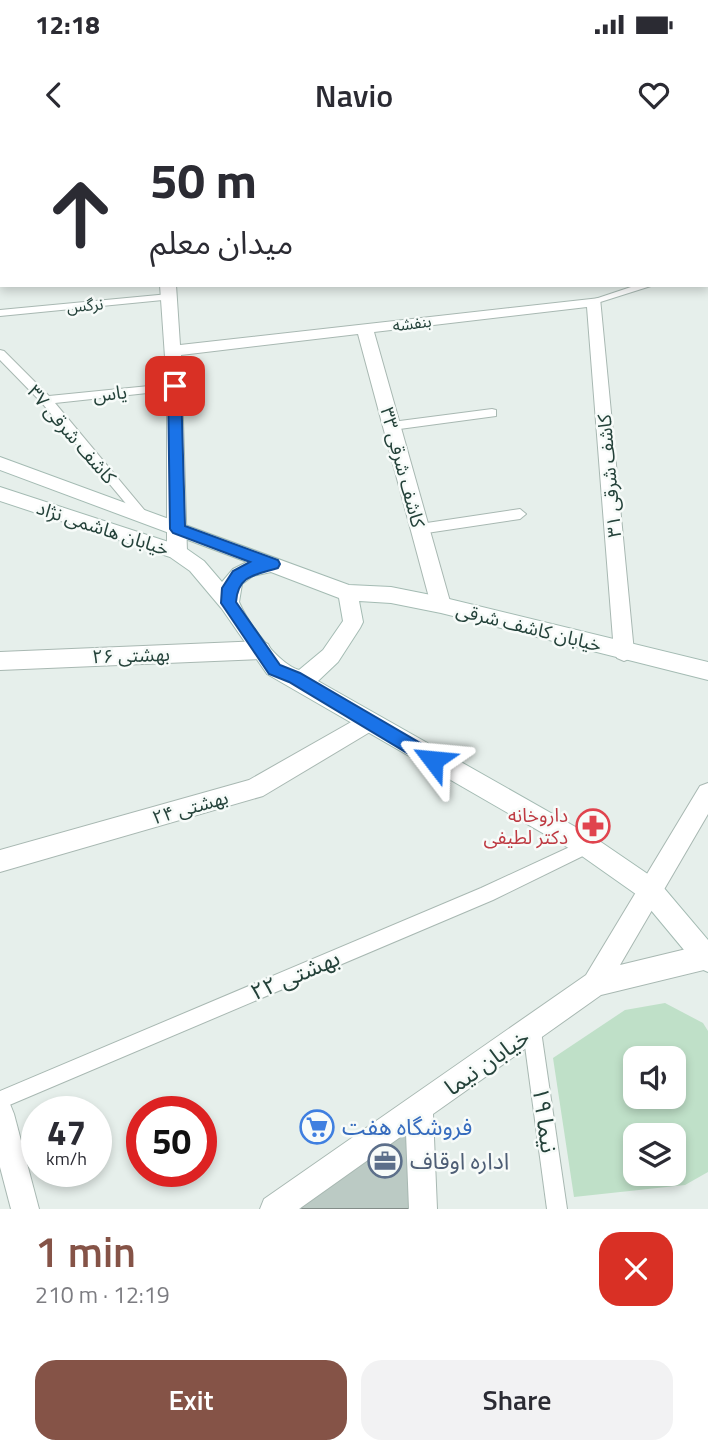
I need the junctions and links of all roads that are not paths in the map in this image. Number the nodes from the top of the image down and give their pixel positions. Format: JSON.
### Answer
{"nodes":[{"id":1,"x":642,"y":287,"type":"edge"},
{"id":2,"x":169,"y":291,"type":"edge"},
{"id":3,"x":594,"y":301,"type":"junction"},
{"id":4,"x":0,"y":313,"type":"edge"},
{"id":5,"x":365,"y":329,"type":"junction"},
{"id":6,"x":173,"y":351,"type":"junction"},
{"id":7,"x":0,"y":354,"type":"edge"},
{"id":8,"x":175,"y":386,"type":"junction"},
{"id":9,"x":46,"y":400,"type":"junction"},
{"id":10,"x":492,"y":413,"type":"dead end"},
{"id":11,"x":392,"y":426,"type":"junction"},
{"id":12,"x":0,"y":463,"type":"edge"},
{"id":13,"x":0,"y":494,"type":"edge"},
{"id":14,"x":520,"y":514,"type":"dead end"},
{"id":15,"x":142,"y":515,"type":"junction"},
{"id":16,"x":178,"y":529,"type":"junction"},
{"id":17,"x":420,"y":529,"type":"junction"},
{"id":18,"x":177,"y":552,"type":"junction"},
{"id":19,"x":272,"y":564,"type":"junction"},
{"id":20,"x":348,"y":593,"type":"junction"},
{"id":21,"x":228,"y":603,"type":"junction"},
{"id":22,"x":441,"y":605,"type":"junction"},
{"id":23,"x":261,"y":650,"type":"junction"},
{"id":24,"x":624,"y":652,"type":"junction"},
{"id":25,"x":0,"y":661,"type":"edge"},
{"id":26,"x":708,"y":671,"type":"edge"},
{"id":27,"x":295,"y":677,"type":"junction"},
{"id":28,"x":367,"y":722,"type":"junction"},
{"id":29,"x":708,"y":793,"type":"edge"},
{"id":30,"x":587,"y":846,"type":"junction"},
{"id":31,"x":0,"y":861,"type":"edge"},
{"id":32,"x":649,"y":889,"type":"junction"},
{"id":33,"x":708,"y":958,"type":"edge"},
{"id":34,"x":595,"y":984,"type":"junction"},
{"id":35,"x":532,"y":1031,"type":"junction"},
{"id":36,"x":0,"y":1100,"type":"edge"},
{"id":37,"x":419,"y":1109,"type":"junction"},
{"id":38,"x":0,"y":1114,"type":"edge"},
{"id":39,"x":25,"y":1209,"type":"edge"},
{"id":40,"x":274,"y":1209,"type":"edge"},
{"id":41,"x":423,"y":1209,"type":"edge"},
{"id":42,"x":557,"y":1209,"type":"edge"}],
"edges":[{"from":1,"to":3,"type":"lane","name":"بنفشه"},
{"from":2,"to":4,"type":"lane","name":"نرگس"},
{"from":2,"to":6,"type":"street"},
{"from":3,"to":5,"type":"street","name":"بنفشه"},
{"from":3,"to":24,"type":"street","name":"کاشف شرقی ۳۱"},
{"from":5,"to":6,"type":"street","name":"بنفشه"},
{"from":5,"to":11,"type":"street","name":"کاشف شرقی ۳۳"},
{"from":6,"to":8,"type":"street"},
{"from":7,"to":9,"type":"lane","name":"کاشف شرقی ۳۷"},
{"from":8,"to":9,"type":"lane","name":"یاس"},
{"from":8,"to":16,"type":"street"},
{"from":9,"to":15,"type":"lane","name":"کاشف شرقی ۳۷"},
{"from":10,"to":11,"type":"lane"},
{"from":11,"to":17,"type":"street","name":"کاشف شرقی ۳۳"},
{"from":12,"to":15,"type":"street"},
{"from":13,"to":18,"type":"street","name":"خیابان هاشمی نژاد"},
{"from":14,"to":17,"type":"lane"},
{"from":15,"to":16,"type":"street"},
{"from":16,"to":18,"type":"street"},
{"from":16,"to":19,"type":"street"},
{"from":17,"to":22,"type":"street","name":"کاشف شرقی ۳۳"},
{"from":18,"to":21,"type":"street","name":"خیابان هاشمی نژاد"},
{"from":19,"to":20,"type":"street"},
{"from":19,"to":21,"type":"street"},
{"from":20,"to":22,"type":"street","name":"خیابان کاشف شرقی"},
{"from":20,"to":27,"type":"street"},
{"from":21,"to":23,"type":"street"},
{"from":22,"to":24,"type":"street","name":"خیابان کاشف شرقی"},
{"from":23,"to":25,"type":"street","name":"بهشتی ۲۶"},
{"from":23,"to":27,"type":"street"},
{"from":24,"to":26,"type":"street","name":"خیابان کاشف شرقی"},
{"from":27,"to":28,"type":"street"},
{"from":28,"to":30,"type":"street"},
{"from":28,"to":31,"type":"street","name":"بهشتی ۲۴"},
{"from":29,"to":32,"type":"street","name":"خیابان نیما"},
{"from":30,"to":32,"type":"street"},
{"from":30,"to":36,"type":"lane","name":"بهشتی ۲۲"},
{"from":32,"to":33,"type":"street"},
{"from":32,"to":34,"type":"street","name":"خیابان نیما"},
{"from":33,"to":34,"type":"street","name":"خیابان نیما"},
{"from":34,"to":35,"type":"street","name":"خیابان نیما"},
{"from":35,"to":37,"type":"street","name":"خیابان نیما"},
{"from":35,"to":42,"type":"lane","name":"نیما ۱۹"},
{"from":37,"to":40,"type":"street","name":"خیابان نیما"},
{"from":37,"to":41,"type":"street"},
{"from":38,"to":39,"type":"street"}]}
